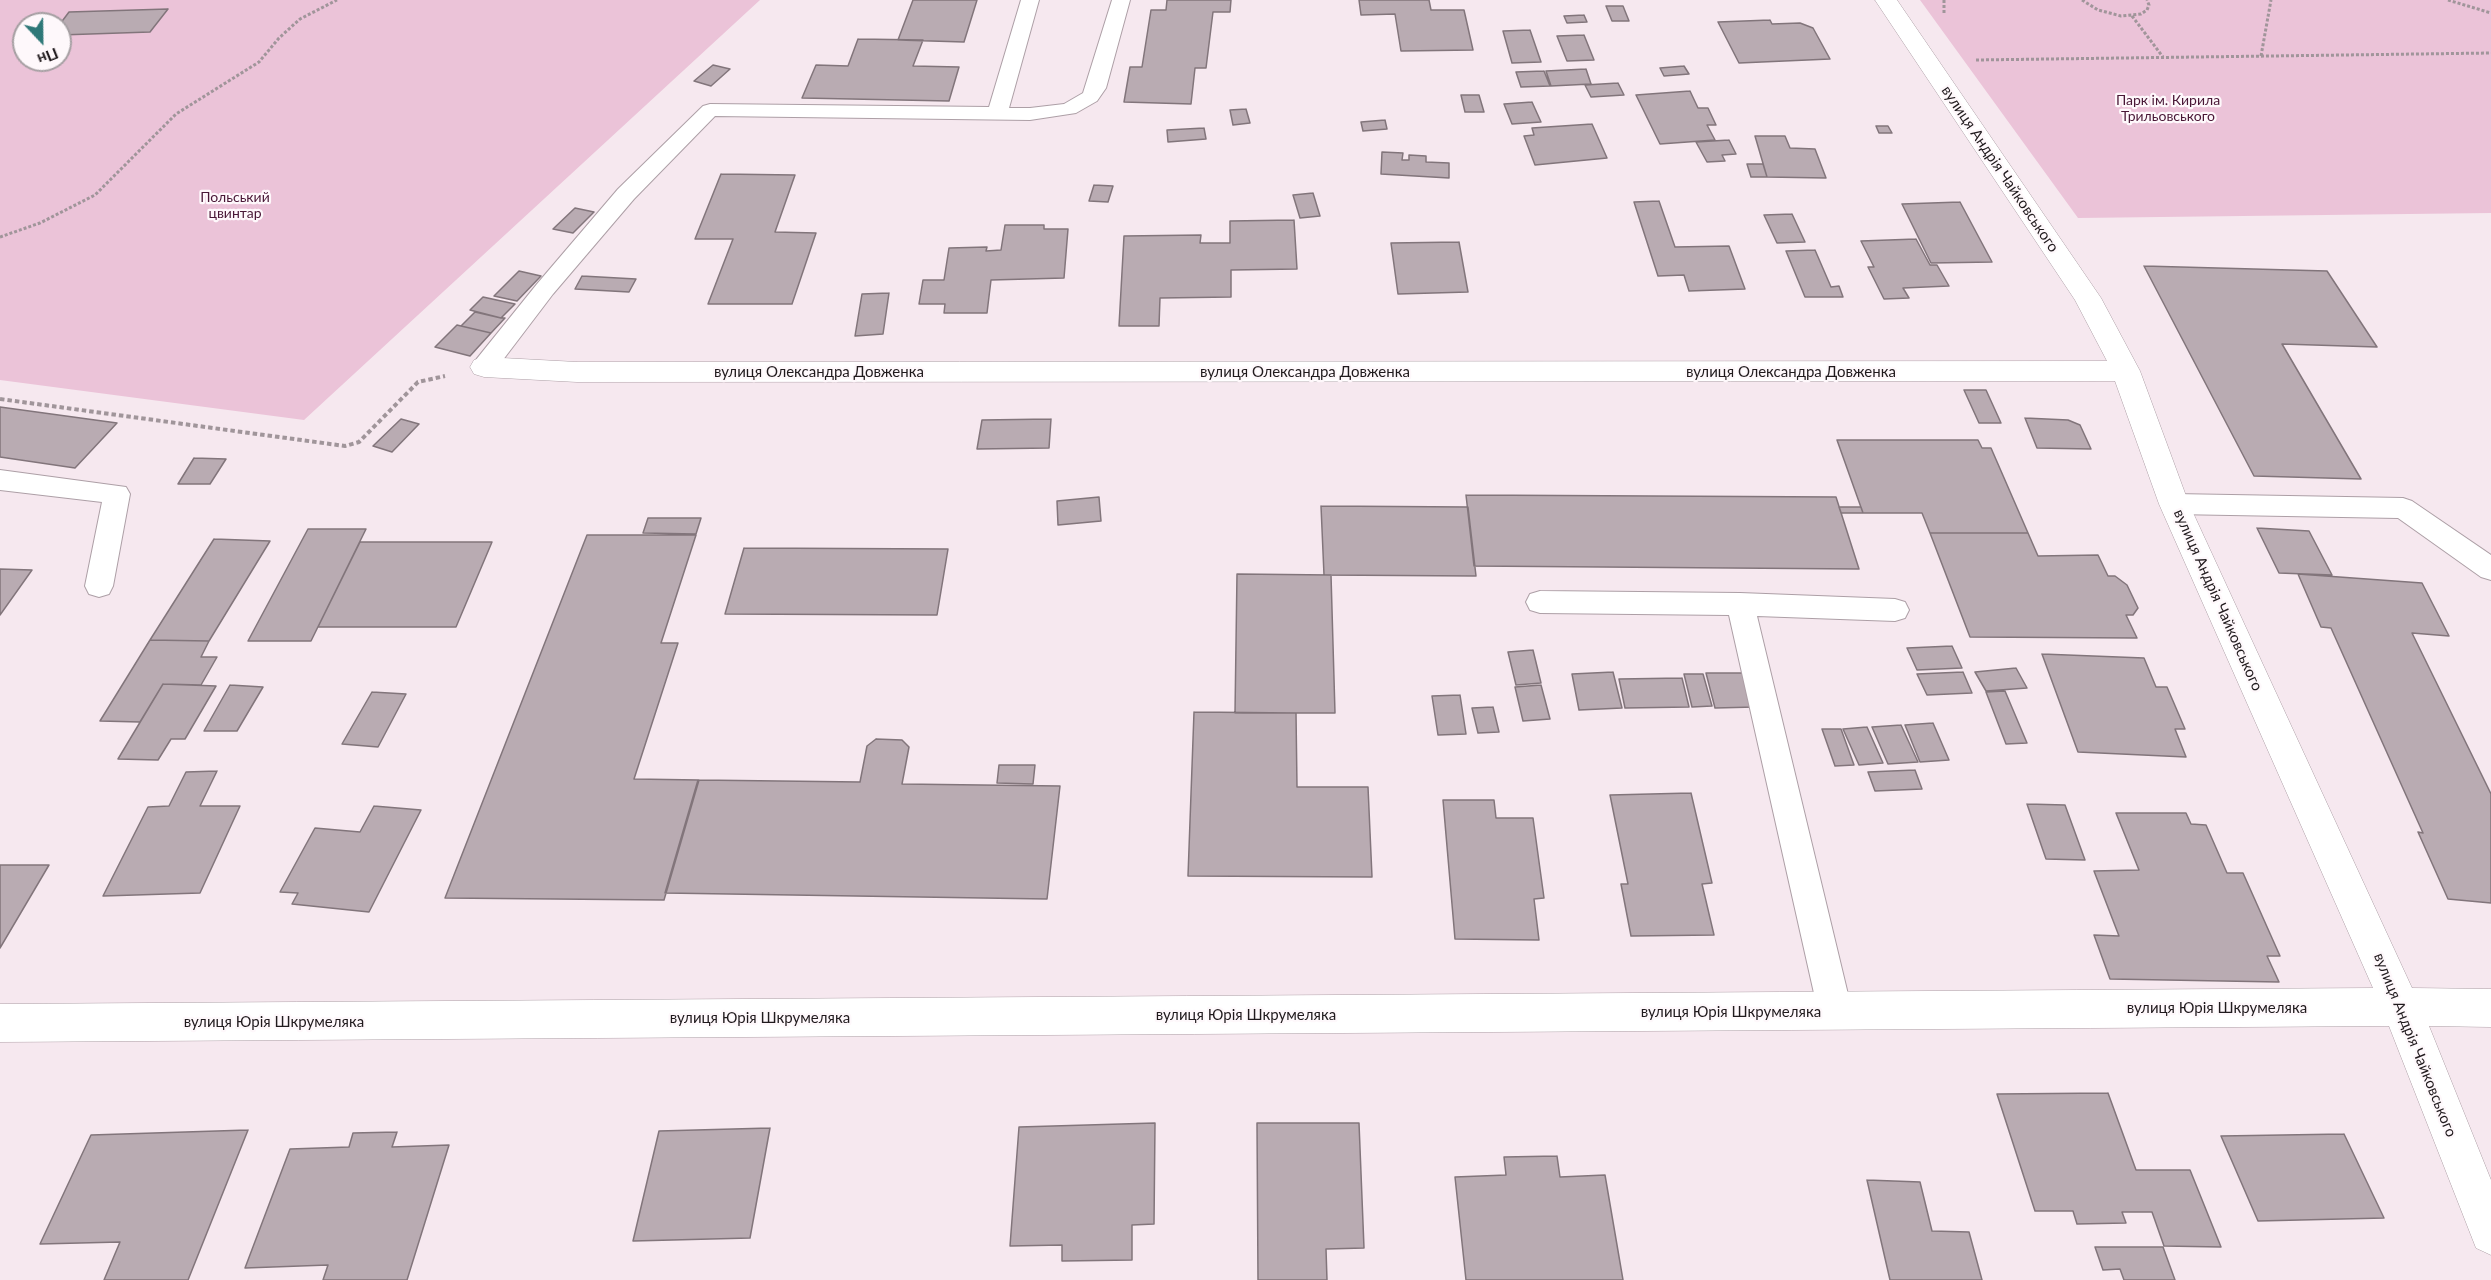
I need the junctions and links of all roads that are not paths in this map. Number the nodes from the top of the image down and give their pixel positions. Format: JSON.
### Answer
{"nodes":[{"id":1,"x":1030,"y":0,"type":"edge"},
{"id":2,"x":1121,"y":0,"type":"edge"},
{"id":3,"x":1886,"y":0,"type":"edge"},
{"id":4,"x":997,"y":114,"type":"junction"},
{"id":5,"x":484,"y":367,"type":"joint"},
{"id":6,"x":2126,"y":371,"type":"junction"},
{"id":7,"x":0,"y":480,"type":"edge"},
{"id":8,"x":2174,"y":504,"type":"junction"},
{"id":9,"x":2491,"y":569,"type":"edge"},
{"id":10,"x":99,"y":586,"type":"dead end"},
{"id":11,"x":1540,"y":602,"type":"dead end"},
{"id":12,"x":1740,"y":604,"type":"junction"},
{"id":13,"x":1895,"y":610,"type":"dead end"},
{"id":14,"x":2401,"y":1007,"type":"junction"},
{"id":15,"x":2491,"y":1008,"type":"edge"},
{"id":16,"x":1835,"y":1011,"type":"junction"},
{"id":17,"x":0,"y":1023,"type":"edge"},
{"id":18,"x":2491,"y":1233,"type":"edge"}],
"edges":[{"from":1,"to":4,"type":"lane"},
{"from":2,"to":4,"type":"lane"},
{"from":3,"to":6,"type":"street","name":"вулиця Андрія Чайковського"},
{"from":4,"to":5,"type":"lane"},
{"from":5,"to":6,"type":"street","name":"вулиця Олександра Довженка"},
{"from":6,"to":8,"type":"street","name":"вулиця Андрія Чайковського"},
{"from":7,"to":10,"type":"lane"},
{"from":8,"to":9,"type":"lane"},
{"from":8,"to":14,"type":"street","name":"вулиця Андрія Чайковського"},
{"from":11,"to":12,"type":"lane"},
{"from":12,"to":13,"type":"lane"},
{"from":12,"to":16,"type":"lane"},
{"from":14,"to":15,"type":"street","name":"вулиця Юрія Шкрумеляка"},
{"from":14,"to":16,"type":"street","name":"вулиця Юрія Шкрумеляка"},
{"from":14,"to":18,"type":"street","name":"вулиця Андрія Чайковського"},
{"from":16,"to":17,"type":"street","name":"вулиця Юрія Шкрумеляка"}]}
